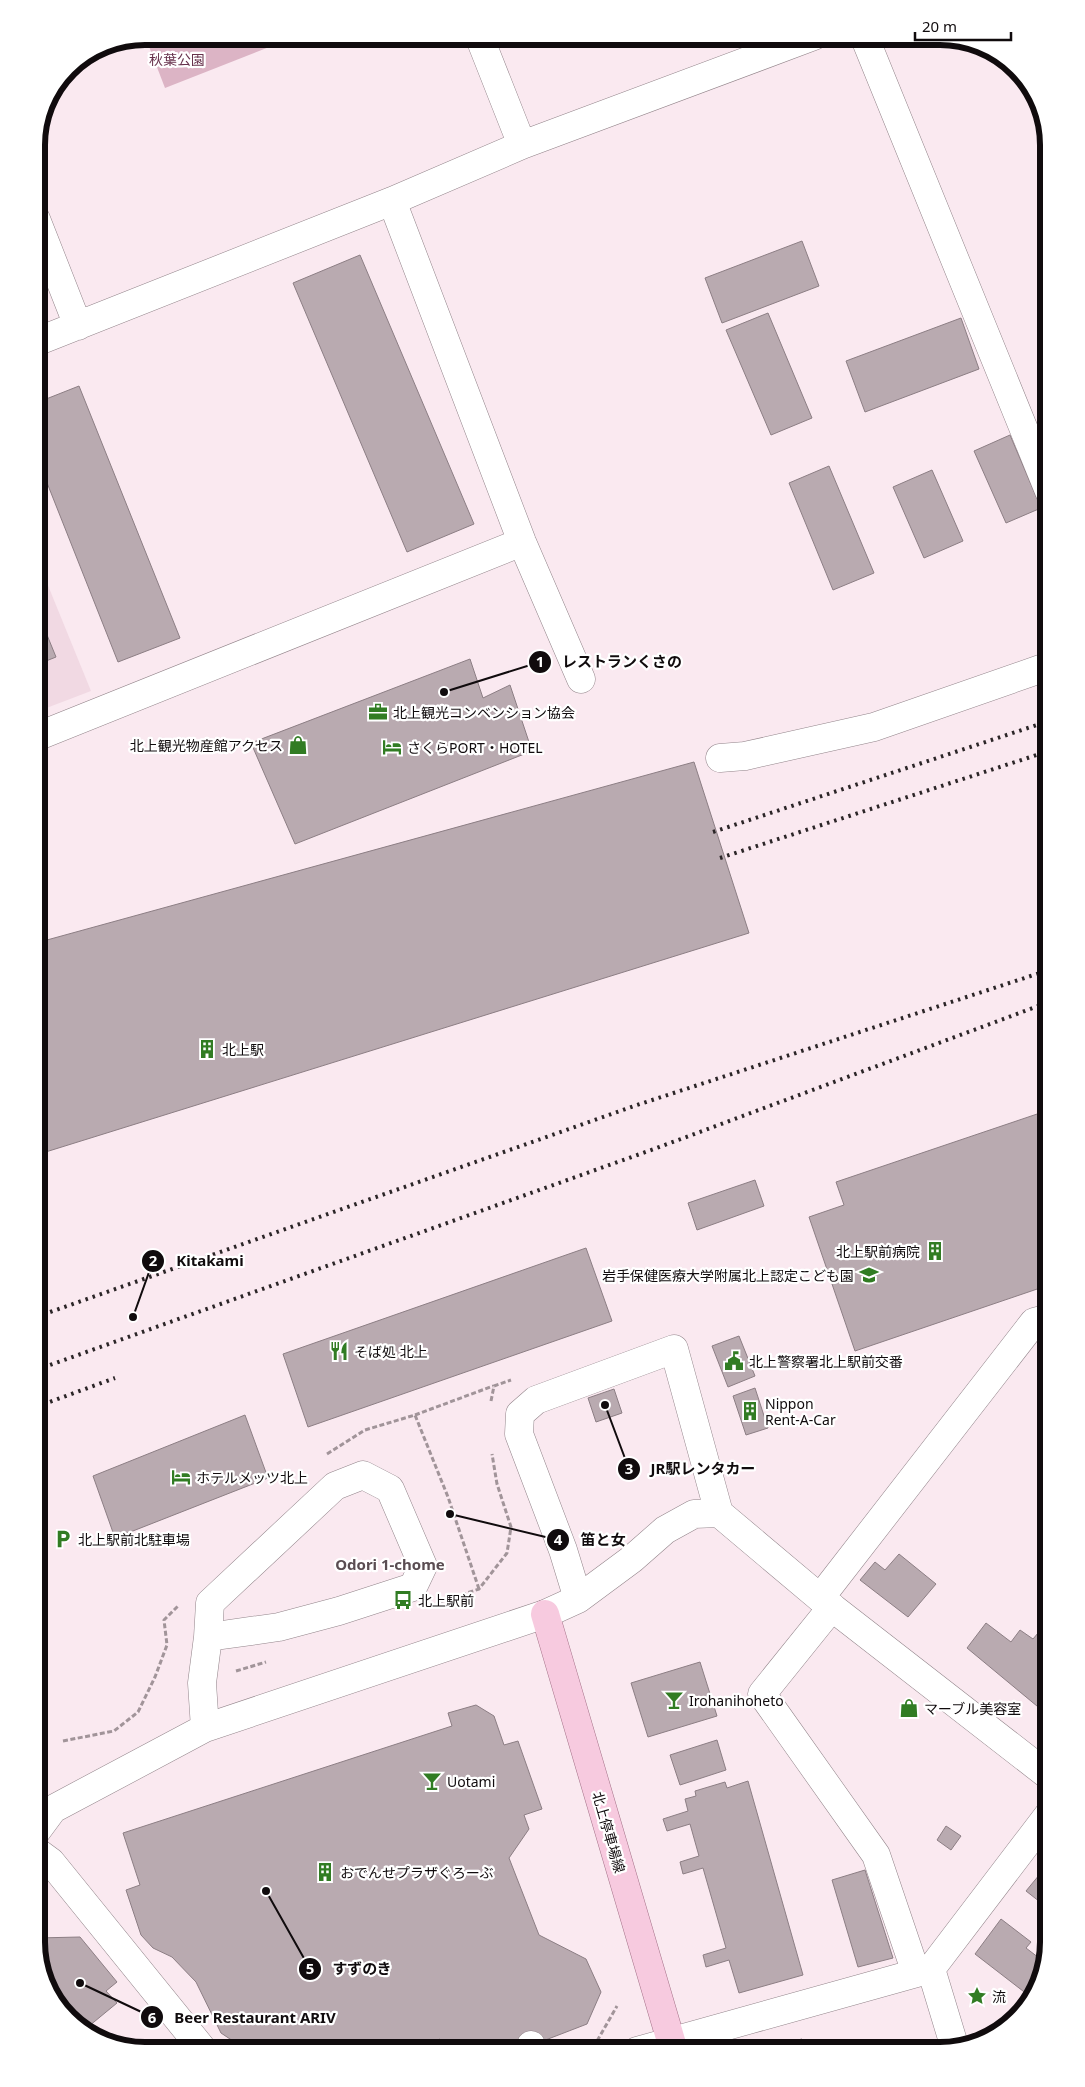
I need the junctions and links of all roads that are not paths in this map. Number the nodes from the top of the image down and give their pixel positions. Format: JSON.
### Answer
{"nodes":[{"id":1,"x":483,"y":45,"type":"edge"},
{"id":2,"x":790,"y":45,"type":"edge"},
{"id":3,"x":868,"y":45,"type":"edge"},
{"id":4,"x":522,"y":145,"type":"junction"},
{"id":5,"x":392,"y":201,"type":"junction"},
{"id":6,"x":45,"y":242,"type":"edge"},
{"id":7,"x":78,"y":326,"type":"junction"},
{"id":8,"x":45,"y":339,"type":"edge"},
{"id":9,"x":1040,"y":469,"type":"edge"},
{"id":10,"x":522,"y":542,"type":"junction"},
{"id":11,"x":1040,"y":669,"type":"edge"},
{"id":12,"x":581,"y":679,"type":"dead end"},
{"id":13,"x":45,"y":733,"type":"edge"},
{"id":14,"x":720,"y":758,"type":"dead end"},
{"id":15,"x":1040,"y":1320,"type":"edge"},
{"id":16,"x":719,"y":1513,"type":"junction"},
{"id":17,"x":578,"y":1600,"type":"junction"},
{"id":18,"x":826,"y":1602,"type":"junction"},
{"id":19,"x":545,"y":1614,"type":"junction"},
{"id":20,"x":208,"y":1637,"type":"junction"},
{"id":21,"x":205,"y":1728,"type":"junction"},
{"id":22,"x":1040,"y":1769,"type":"edge"},
{"id":23,"x":45,"y":1820,"type":"edge"},
{"id":24,"x":1040,"y":1825,"type":"edge"},
{"id":25,"x":45,"y":1858,"type":"edge"},
{"id":26,"x":924,"y":1971,"type":"junction"},
{"id":27,"x":952,"y":2041,"type":"edge"},
{"id":28,"x":197,"y":2042,"type":"edge"},
{"id":29,"x":671,"y":2042,"type":"edge"},
{"id":30,"x":685,"y":2042,"type":"edge"}],
"edges":[{"from":1,"to":4,"type":"street"},
{"from":2,"to":4,"type":"street"},
{"from":3,"to":9,"type":"street"},
{"from":4,"to":5,"type":"street"},
{"from":5,"to":7,"type":"street"},
{"from":5,"to":10,"type":"street"},
{"from":6,"to":7,"type":"street"},
{"from":7,"to":8,"type":"street"},
{"from":10,"to":12,"type":"street"},
{"from":10,"to":13,"type":"street"},
{"from":11,"to":14,"type":"street"},
{"from":15,"to":18,"type":"street"},
{"from":16,"to":17,"type":"street"},
{"from":16,"to":17,"type":"street"},
{"from":16,"to":18,"type":"street"},
{"from":17,"to":19,"type":"street"},
{"from":18,"to":22,"type":"street"},
{"from":18,"to":26,"type":"street"},
{"from":19,"to":21,"type":"street"},
{"from":19,"to":29,"type":"main road","name":"北上停車場線"},
{"from":20,"to":20,"type":"street"},
{"from":20,"to":21,"type":"street"},
{"from":21,"to":23,"type":"street"},
{"from":24,"to":26,"type":"street"},
{"from":25,"to":28,"type":"street"},
{"from":26,"to":27,"type":"street"},
{"from":26,"to":30,"type":"street"}]}
